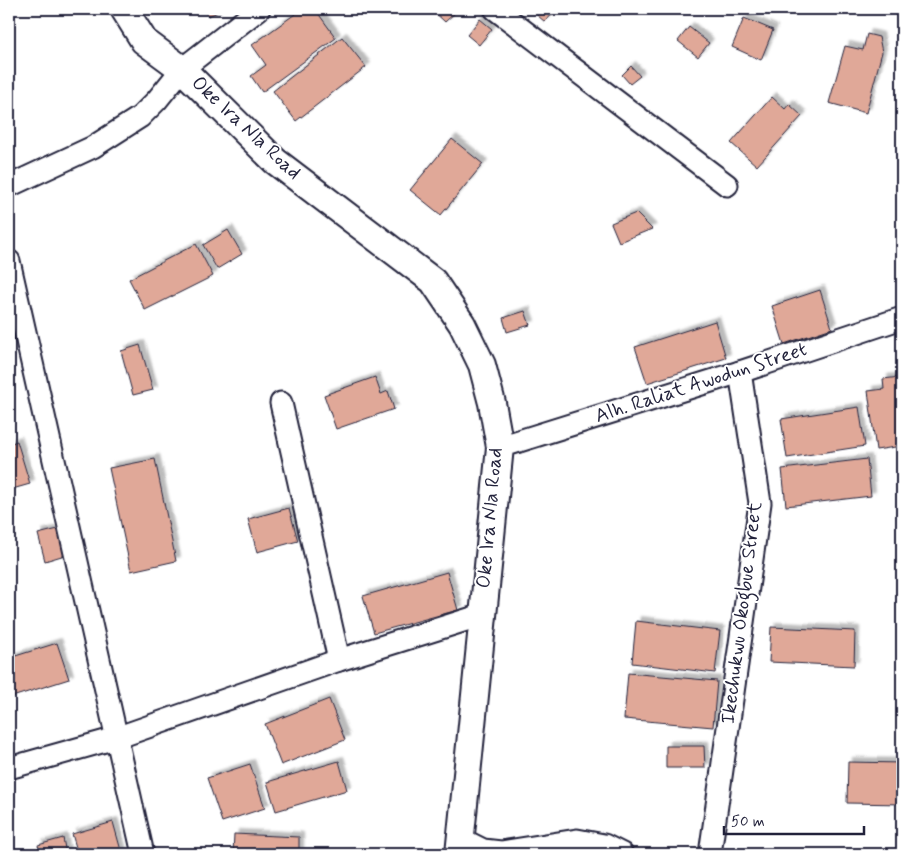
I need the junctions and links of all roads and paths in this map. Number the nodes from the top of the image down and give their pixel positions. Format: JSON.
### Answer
{"nodes":[{"id":1,"x":124,"y":9,"type":"edge"},
{"id":2,"x":259,"y":9,"type":"edge"},
{"id":3,"x":494,"y":9,"type":"edge"},
{"id":4,"x":182,"y":69,"type":"junction"},
{"id":5,"x":727,"y":185,"type":"dead end"},
{"id":6,"x":9,"y":186,"type":"edge"},
{"id":7,"x":9,"y":261,"type":"edge"},
{"id":8,"x":902,"y":318,"type":"edge"},
{"id":9,"x":740,"y":372,"type":"junction"},
{"id":10,"x":281,"y":403,"type":"dead end"},
{"id":11,"x":500,"y":447,"type":"junction"},
{"id":12,"x":482,"y":614,"type":"junction"},
{"id":13,"x":339,"y":660,"type":"junction"},
{"id":14,"x":116,"y":738,"type":"junction"},
{"id":15,"x":9,"y":768,"type":"edge"},
{"id":16,"x":460,"y":847,"type":"edge"},
{"id":17,"x":143,"y":854,"type":"edge"},
{"id":18,"x":622,"y":854,"type":"edge"},
{"id":19,"x":710,"y":854,"type":"edge"}],
"edges":[{"from":1,"to":4,"type":"street","name":"Oke Ira Nla Road"},
{"from":2,"to":4,"type":"street"},
{"from":3,"to":5,"type":"street"},
{"from":4,"to":6,"type":"street"},
{"from":4,"to":11,"type":"street","name":"Oke Ira Nla Road"},
{"from":7,"to":14,"type":"street"},
{"from":8,"to":9,"type":"street","name":"Alh. Raliat Awodun Street"},
{"from":9,"to":11,"type":"street","name":"Alh. Raliat Awodun Street"},
{"from":9,"to":19,"type":"street","name":"Ikechukwu Okogbue Street"},
{"from":10,"to":13,"type":"street"},
{"from":11,"to":12,"type":"street","name":"Oke Ira Nla Road"},
{"from":12,"to":13,"type":"street"},
{"from":12,"to":16,"type":"street","name":"Oke Ira Nla Road"},
{"from":13,"to":14,"type":"street"},
{"from":14,"to":15,"type":"street"},
{"from":14,"to":17,"type":"street"},
{"from":16,"to":18,"type":"street"}]}
